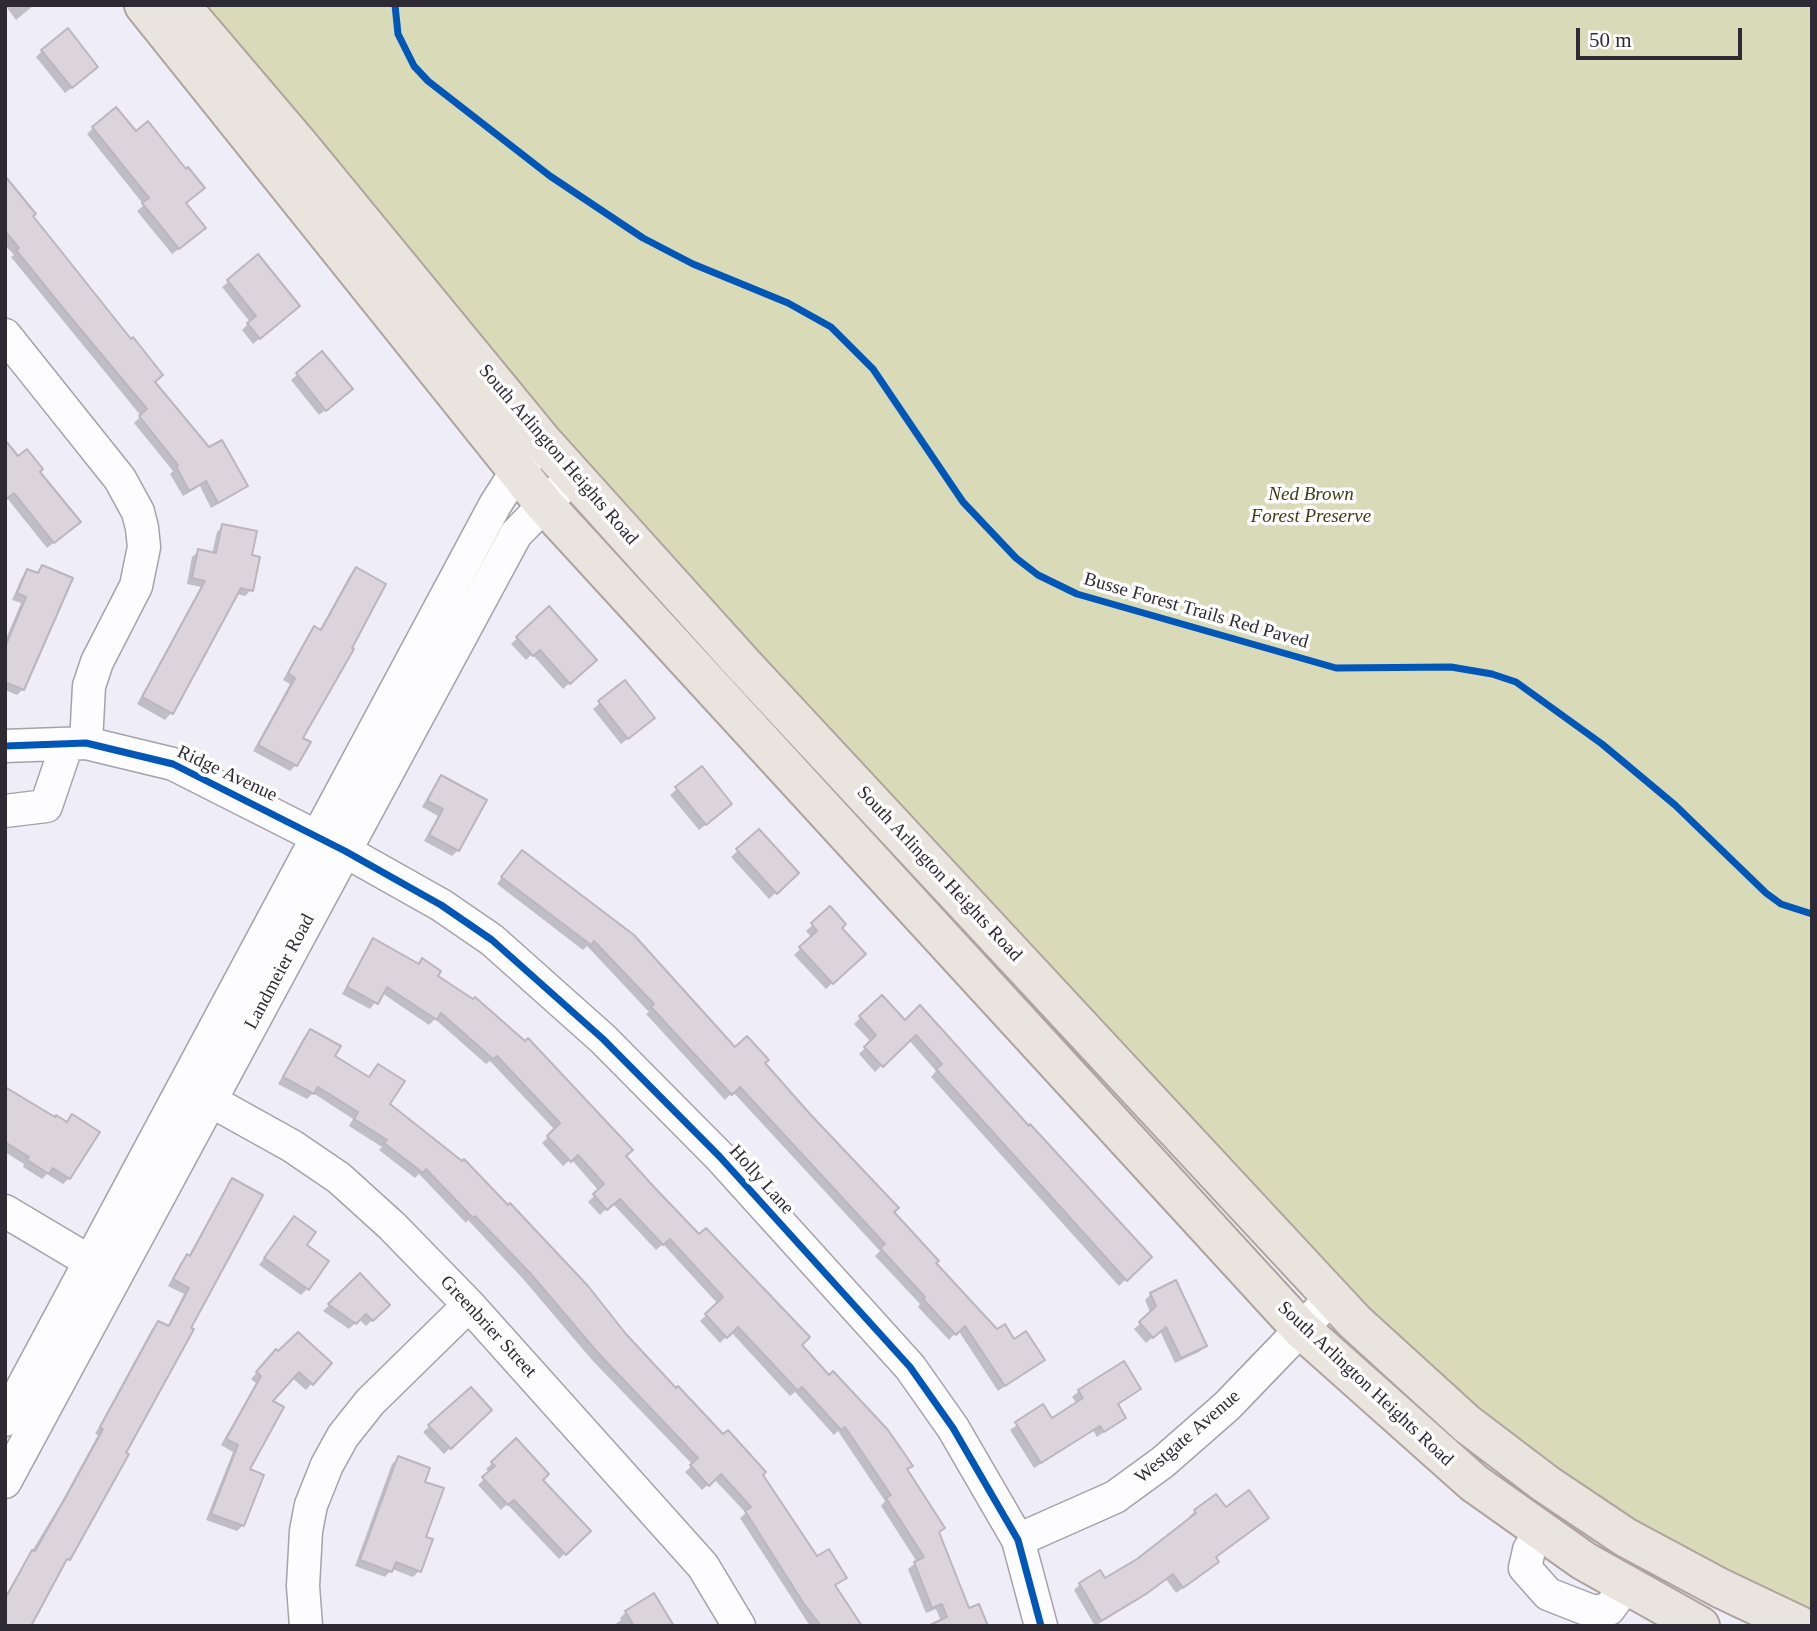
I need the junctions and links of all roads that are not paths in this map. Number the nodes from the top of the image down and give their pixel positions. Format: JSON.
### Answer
{"nodes":[{"id":1,"x":144,"y":5,"type":"edge"},
{"id":2,"x":180,"y":5,"type":"edge"},
{"id":3,"x":5,"y":335,"type":"edge"},
{"id":4,"x":542,"y":442,"type":"junction"},
{"id":5,"x":516,"y":472,"type":"junction"},
{"id":6,"x":574,"y":476,"type":"junction"},
{"id":7,"x":544,"y":504,"type":"junction"},
{"id":8,"x":77,"y":743,"type":"junction"},
{"id":9,"x":5,"y":746,"type":"edge"},
{"id":10,"x":5,"y":811,"type":"edge"},
{"id":11,"x":332,"y":844,"type":"junction"},
{"id":12,"x":198,"y":1094,"type":"junction"},
{"id":13,"x":5,"y":1211,"type":"edge"},
{"id":14,"x":103,"y":1270,"type":"junction"},
{"id":15,"x":1331,"y":1297,"type":"junction"},
{"id":16,"x":469,"y":1305,"type":"junction"},
{"id":17,"x":1301,"y":1329,"type":"junction"},
{"id":18,"x":5,"y":1420,"type":"edge"},
{"id":19,"x":5,"y":1482,"type":"edge"},
{"id":20,"x":1018,"y":1540,"type":"junction"},
{"id":21,"x":306,"y":1626,"type":"edge"},
{"id":22,"x":738,"y":1626,"type":"edge"},
{"id":23,"x":1041,"y":1626,"type":"edge"},
{"id":24,"x":1700,"y":1626,"type":"edge"},
{"id":25,"x":1800,"y":1626,"type":"edge"}],
"edges":[{"from":1,"to":5,"type":"main road","name":"South Arlington Heights Road"},
{"from":2,"to":4,"type":"main road","name":"South Arlington Heights Road"},
{"from":3,"to":8,"type":"street"},
{"from":4,"to":5,"type":"street","name":"Landmeier Road"},
{"from":4,"to":6,"type":"main road","name":"South Arlington Heights Road"},
{"from":5,"to":7,"type":"main road","name":"South Arlington Heights Road"},
{"from":5,"to":11,"type":"street","name":"Landmeier Road"},
{"from":6,"to":7,"type":"street","name":"Landmeier Road"},
{"from":6,"to":15,"type":"main road","name":"South Arlington Heights Road"},
{"from":7,"to":11,"type":"street","name":"Landmeier Road"},
{"from":7,"to":17,"type":"main road","name":"South Arlington Heights Road"},
{"from":8,"to":9,"type":"street","name":"Ridge Avenue"},
{"from":8,"to":10,"type":"street"},
{"from":8,"to":11,"type":"street","name":"Ridge Avenue"},
{"from":11,"to":12,"type":"street","name":"Landmeier Road"},
{"from":11,"to":20,"type":"street","name":"Holly Lane"},
{"from":12,"to":14,"type":"street","name":"Landmeier Road"},
{"from":12,"to":16,"type":"street","name":"Greenbrier Street"},
{"from":13,"to":14,"type":"street"},
{"from":14,"to":18,"type":"street","name":"Landmeier Road"},
{"from":14,"to":19,"type":"street","name":"Landmeier Road"},
{"from":15,"to":17,"type":"street","name":"Westgate Avenue"},
{"from":15,"to":25,"type":"main road","name":"South Arlington Heights Road"},
{"from":16,"to":21,"type":"street"},
{"from":16,"to":22,"type":"street","name":"Greenbrier Street"},
{"from":17,"to":20,"type":"street","name":"Westgate Avenue"},
{"from":17,"to":24,"type":"main road","name":"South Arlington Heights Road"},
{"from":20,"to":23,"type":"street","name":"Holly Lane"}]}
